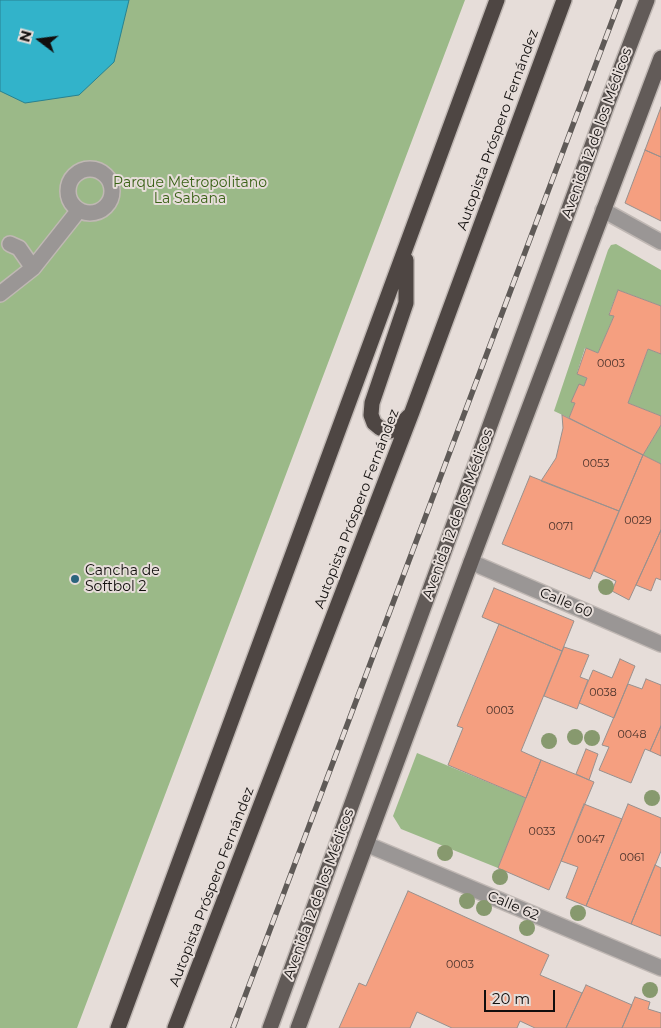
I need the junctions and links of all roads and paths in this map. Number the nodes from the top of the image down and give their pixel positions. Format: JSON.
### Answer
{"nodes":[{"id":1,"x":497,"y":0,"type":"edge"},
{"id":2,"x":564,"y":0,"type":"edge"},
{"id":3,"x":647,"y":0,"type":"edge"},
{"id":4,"x":661,"y":58,"type":"edge"},
{"id":5,"x":79,"y":210,"type":"dead end"},
{"id":6,"x":603,"y":210,"type":"junction"},
{"id":7,"x":661,"y":242,"type":"edge"},
{"id":8,"x":10,"y":244,"type":"dead end"},
{"id":9,"x":405,"y":251,"type":"junction"},
{"id":10,"x":33,"y":268,"type":"junction"},
{"id":11,"x":0,"y":294,"type":"edge"},
{"id":12,"x":412,"y":412,"type":"junction"},
{"id":13,"x":471,"y":562,"type":"junction"},
{"id":14,"x":661,"y":644,"type":"edge"},
{"id":15,"x":366,"y":844,"type":"junction"},
{"id":16,"x":160,"y":918,"type":"junction"},
{"id":17,"x":661,"y":968,"type":"edge"},
{"id":18,"x":108,"y":1028,"type":"edge"},
{"id":19,"x":118,"y":1028,"type":"edge"},
{"id":20,"x":175,"y":1028,"type":"edge"},
{"id":21,"x":270,"y":1028,"type":"edge"},
{"id":22,"x":298,"y":1028,"type":"edge"}],
"edges":[{"from":1,"to":9,"type":"highway"},
{"from":2,"to":12,"type":"highway","name":"Autopista Próspero Fernández"},
{"from":3,"to":21,"type":"main road","name":"Avenida 12 de los Médicos"},
{"from":4,"to":6,"type":"main road","name":"Avenida 12 de los Médicos"},
{"from":5,"to":10,"type":"street"},
{"from":6,"to":7,"type":"street"},
{"from":6,"to":13,"type":"main road","name":"Avenida 12 de los Médicos"},
{"from":8,"to":10,"type":"street"},
{"from":9,"to":12,"type":"highway"},
{"from":9,"to":16,"type":"highway"},
{"from":10,"to":11,"type":"street"},
{"from":12,"to":20,"type":"highway","name":"Autopista Próspero Fernández"},
{"from":13,"to":14,"type":"street","name":"Calle 60"},
{"from":13,"to":15,"type":"main road","name":"Avenida 12 de los Médicos"},
{"from":15,"to":17,"type":"street","name":"Calle 62"},
{"from":15,"to":22,"type":"main road","name":"Avenida 12 de los Médicos"},
{"from":16,"to":18,"type":"highway"},
{"from":16,"to":19,"type":"highway"}]}
